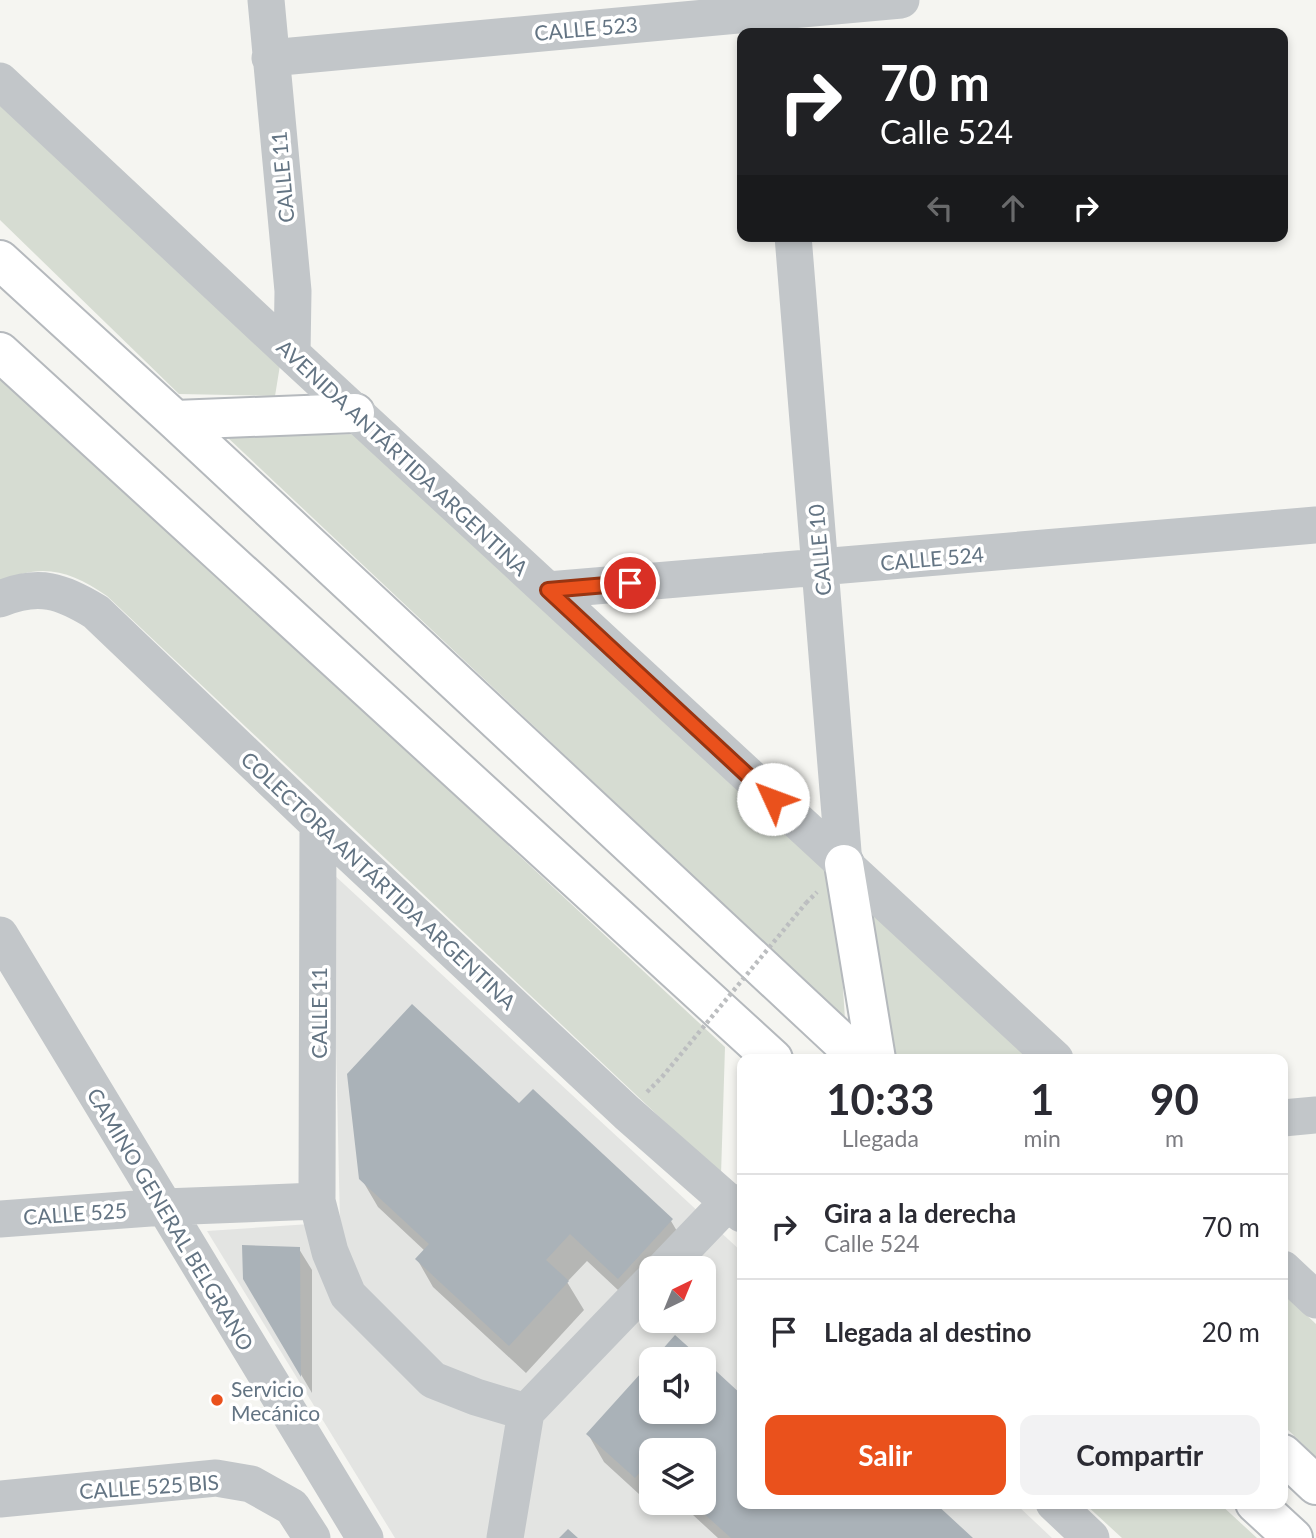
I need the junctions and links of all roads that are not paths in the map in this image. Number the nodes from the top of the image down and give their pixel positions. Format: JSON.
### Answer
{"nodes":[{"id":1,"x":266,"y":0,"type":"edge"},
{"id":2,"x":901,"y":0,"type":"edge"},
{"id":3,"x":775,"y":15,"type":"edge"},
{"id":4,"x":270,"y":58,"type":"junction"},
{"id":5,"x":0,"y":81,"type":"edge"},
{"id":6,"x":794,"y":242,"type":"edge"},
{"id":7,"x":0,"y":260,"type":"edge"},
{"id":8,"x":0,"y":352,"type":"edge"},
{"id":9,"x":292,"y":354,"type":"junction"},
{"id":10,"x":355,"y":413,"type":"junction"},
{"id":11,"x":176,"y":420,"type":"junction"},
{"id":12,"x":1316,"y":525,"type":"edge"},
{"id":13,"x":821,"y":567,"type":"junction"},
{"id":14,"x":548,"y":590,"type":"junction"},
{"id":15,"x":0,"y":599,"type":"edge"},
{"id":16,"x":318,"y":824,"type":"junction"},
{"id":17,"x":844,"y":864,"type":"junction"},
{"id":18,"x":0,"y":935,"type":"edge"},
{"id":19,"x":744,"y":1043,"type":"edge"},
{"id":20,"x":763,"y":1054,"type":"edge"},
{"id":21,"x":855,"y":1054,"type":"edge"},
{"id":22,"x":875,"y":1054,"type":"edge"},
{"id":23,"x":1050,"y":1054,"type":"edge"},
{"id":24,"x":1316,"y":1115,"type":"edge"},
{"id":25,"x":1288,"y":1118,"type":"edge"},
{"id":26,"x":317,"y":1201,"type":"junction"},
{"id":27,"x":164,"y":1207,"type":"junction"},
{"id":28,"x":735,"y":1207,"type":"edge"},
{"id":29,"x":0,"y":1219,"type":"edge"},
{"id":30,"x":679,"y":1256,"type":"edge"},
{"id":31,"x":1288,"y":1274,"type":"edge"},
{"id":32,"x":639,"y":1294,"type":"edge"},
{"id":33,"x":1316,"y":1300,"type":"edge"},
{"id":34,"x":526,"y":1412,"type":"junction"},
{"id":35,"x":1288,"y":1459,"type":"edge"},
{"id":36,"x":1316,"y":1485,"type":"edge"},
{"id":37,"x":0,"y":1499,"type":"edge"},
{"id":38,"x":1060,"y":1509,"type":"edge"},
{"id":39,"x":1262,"y":1509,"type":"edge"},
{"id":40,"x":312,"y":1538,"type":"edge"},
{"id":41,"x":365,"y":1538,"type":"edge"},
{"id":42,"x":505,"y":1538,"type":"edge"},
{"id":43,"x":1091,"y":1538,"type":"edge"},
{"id":44,"x":1293,"y":1538,"type":"edge"}],
"edges":[{"from":1,"to":4,"type":"street","name":"CALLE 11"},
{"from":2,"to":3,"type":"street","name":"CALLE 523"},
{"from":3,"to":4,"type":"street","name":"CALLE 523"},
{"from":4,"to":9,"type":"street","name":"CALLE 11"},
{"from":5,"to":9,"type":"street","name":"AVENIDA ANTÁRTIDA ARGENTINA"},
{"from":6,"to":13,"type":"street","name":"CALLE 10"},
{"from":7,"to":11,"type":"main road"},
{"from":8,"to":19,"type":"main road"},
{"from":9,"to":10,"type":"street","name":"AVENIDA ANTÁRTIDA ARGENTINA"},
{"from":10,"to":11,"type":"main road"},
{"from":10,"to":14,"type":"street","name":"AVENIDA ANTÁRTIDA ARGENTINA"},
{"from":11,"to":21,"type":"main road"},
{"from":12,"to":13,"type":"street","name":"CALLE 524"},
{"from":13,"to":14,"type":"street","name":"CALLE 524"},
{"from":13,"to":17,"type":"street","name":"CALLE 10"},
{"from":14,"to":17,"type":"street","name":"AVENIDA ANTÁRTIDA ARGENTINA"},
{"from":15,"to":16,"type":"street","name":"COLECTORA ANTÁRTIDA ARGENTINA"},
{"from":16,"to":26,"type":"street","name":"CALLE 11"},
{"from":16,"to":28,"type":"street","name":"COLECTORA ANTÁRTIDA ARGENTINA"},
{"from":17,"to":22,"type":"main road"},
{"from":17,"to":23,"type":"street","name":"AVENIDA ANTÁRTIDA ARGENTINA"},
{"from":18,"to":27,"type":"street","name":"CAMINO GENERAL BELGRANO"},
{"from":19,"to":20,"type":"main road"},
{"from":24,"to":25,"type":"street"},
{"from":26,"to":27,"type":"street","name":"CALLE 525"},
{"from":26,"to":34,"type":"street","name":"CALLE 11"},
{"from":27,"to":29,"type":"street","name":"CALLE 525"},
{"from":27,"to":41,"type":"street","name":"CAMINO GENERAL BELGRANO"},
{"from":28,"to":30,"type":"street"},
{"from":31,"to":33,"type":"street"},
{"from":32,"to":34,"type":"street"},
{"from":34,"to":42,"type":"street"},
{"from":35,"to":36,"type":"main road"},
{"from":37,"to":40,"type":"street","name":"CALLE 525 BIS"},
{"from":38,"to":43,"type":"street"},
{"from":39,"to":44,"type":"main road"}]}
